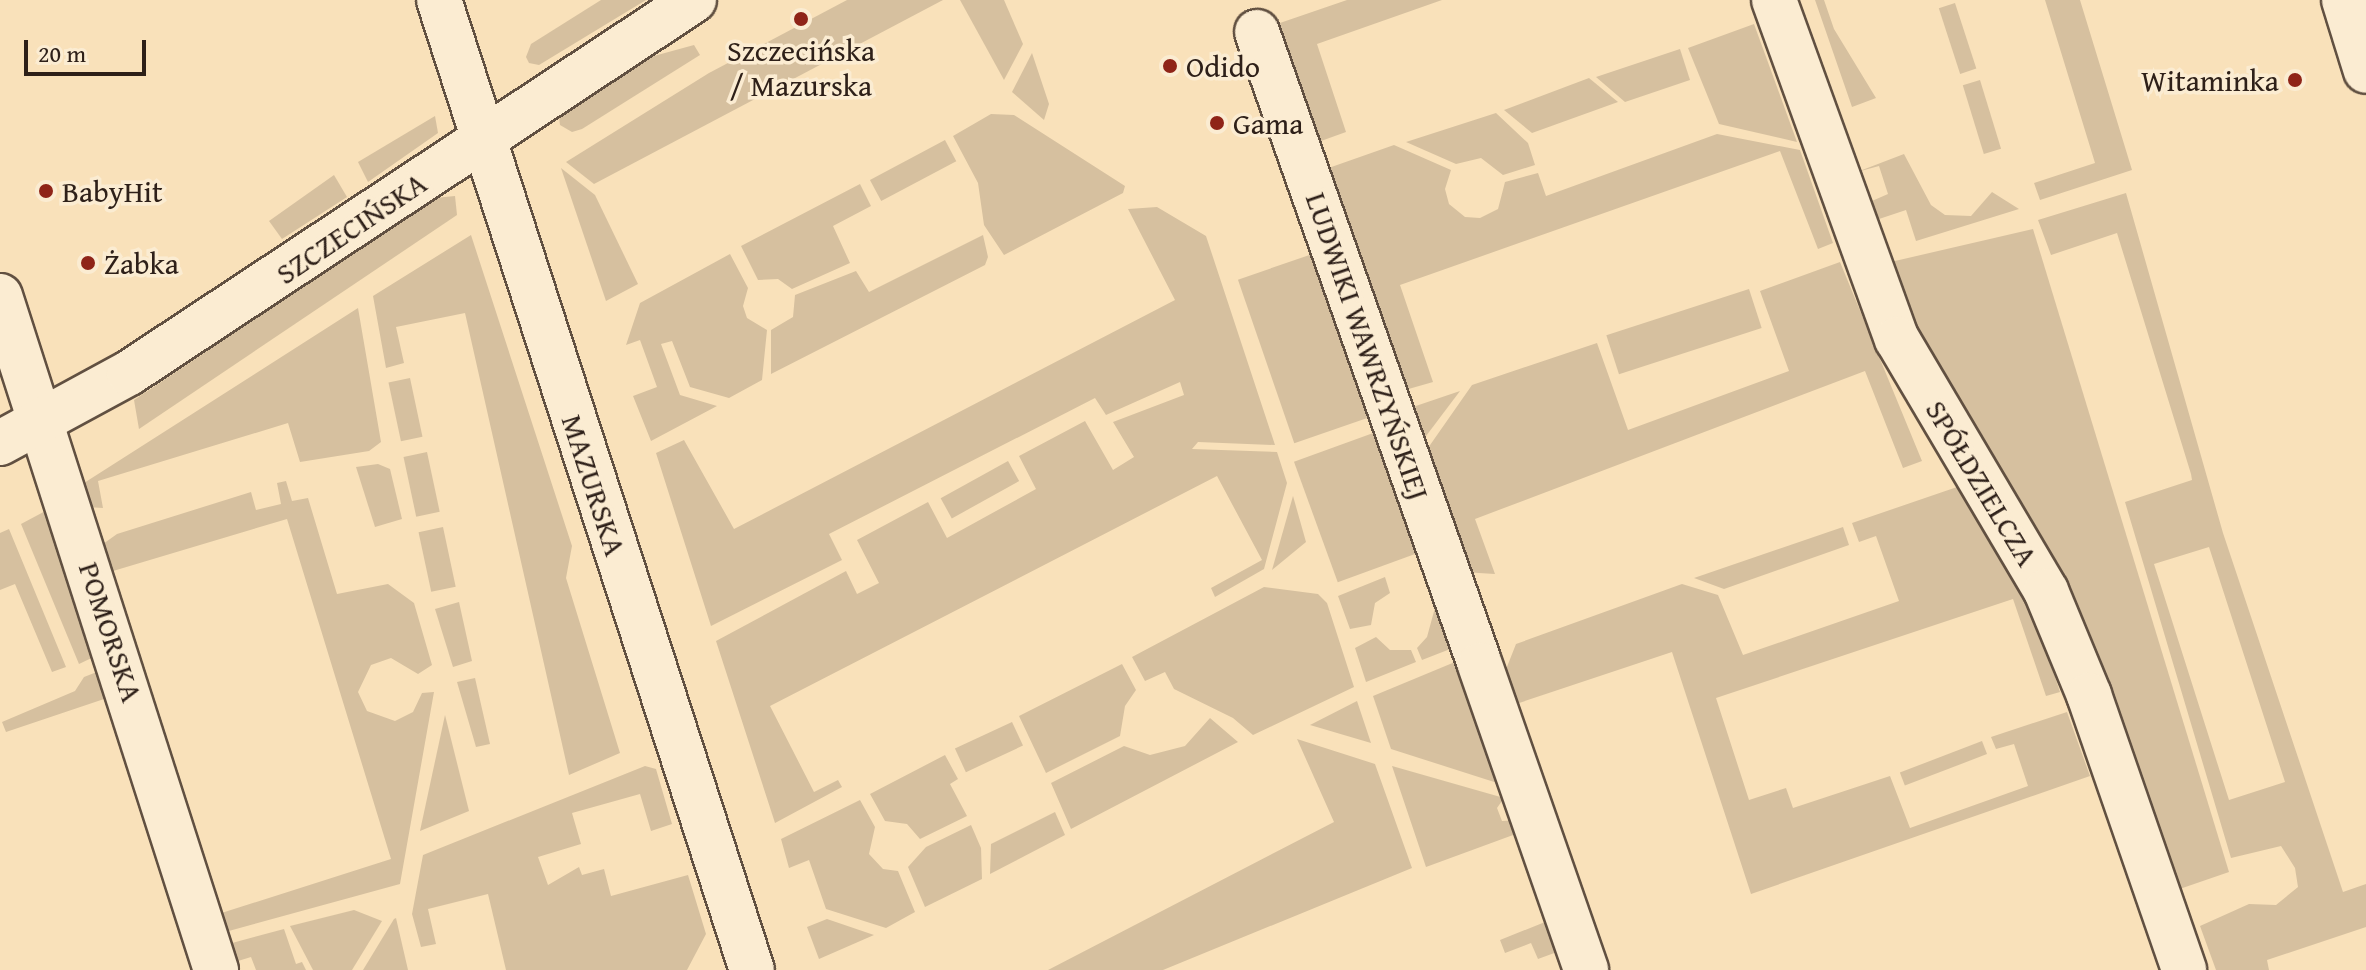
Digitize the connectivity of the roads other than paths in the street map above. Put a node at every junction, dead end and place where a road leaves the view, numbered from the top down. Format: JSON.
{"nodes":[{"id":1,"x":439,"y":0,"type":"edge"},
{"id":2,"x":694,"y":0,"type":"edge"},
{"id":3,"x":1774,"y":0,"type":"edge"},
{"id":4,"x":2344,"y":0,"type":"edge"},
{"id":5,"x":1257,"y":32,"type":"dead end"},
{"id":6,"x":2366,"y":71,"type":"edge"},
{"id":7,"x":483,"y":137,"type":"junction"},
{"id":8,"x":0,"y":296,"type":"edge"},
{"id":9,"x":41,"y":423,"type":"junction"},
{"id":10,"x":0,"y":443,"type":"edge"},
{"id":11,"x":216,"y":970,"type":"edge"},
{"id":12,"x":752,"y":970,"type":"edge"},
{"id":13,"x":1586,"y":970,"type":"edge"},
{"id":14,"x":2184,"y":970,"type":"edge"}],
"edges":[{"from":1,"to":7,"type":"street","name":"MAZURSKA"},
{"from":2,"to":7,"type":"street","name":"SZCZECIŃSKA"},
{"from":3,"to":14,"type":"street","name":"SPÓŁDZIELCZA"},
{"from":4,"to":6,"type":"street"},
{"from":5,"to":13,"type":"street","name":"LUDWIKI WAWRZYŃSKIEJ"},
{"from":7,"to":9,"type":"street","name":"SZCZECIŃSKA"},
{"from":7,"to":12,"type":"street","name":"MAZURSKA"},
{"from":8,"to":9,"type":"street","name":"POMORSKA"},
{"from":9,"to":10,"type":"street","name":"SZCZECIŃSKA"},
{"from":9,"to":11,"type":"street","name":"POMORSKA"}]}
